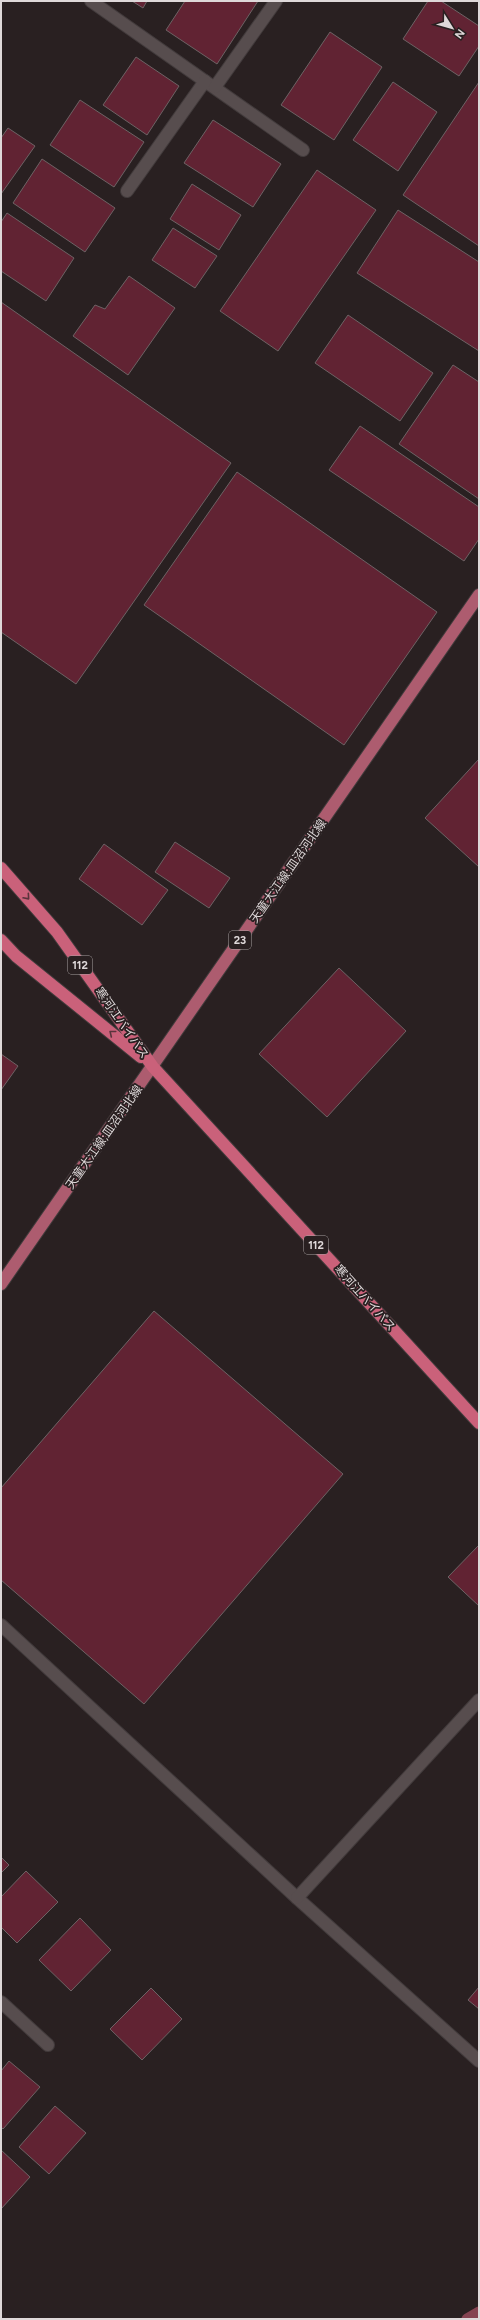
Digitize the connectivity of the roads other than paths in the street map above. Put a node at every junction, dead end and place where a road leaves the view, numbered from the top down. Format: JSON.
{"nodes":[{"id":1,"x":90,"y":1,"type":"edge"},
{"id":2,"x":276,"y":1,"type":"edge"},
{"id":3,"x":210,"y":84,"type":"junction"},
{"id":4,"x":303,"y":150,"type":"dead end"},
{"id":5,"x":127,"y":191,"type":"dead end"},
{"id":6,"x":479,"y":596,"type":"edge"},
{"id":7,"x":1,"y":868,"type":"edge"},
{"id":8,"x":1,"y":940,"type":"edge"},
{"id":9,"x":153,"y":1067,"type":"junction"},
{"id":10,"x":1,"y":1284,"type":"edge"},
{"id":11,"x":479,"y":1423,"type":"edge"},
{"id":12,"x":1,"y":1625,"type":"edge"},
{"id":13,"x":479,"y":1700,"type":"edge"},
{"id":14,"x":297,"y":1898,"type":"junction"},
{"id":15,"x":1,"y":2002,"type":"edge"},
{"id":16,"x":48,"y":2046,"type":"dead end"},
{"id":17,"x":479,"y":2061,"type":"edge"}],
"edges":[{"from":1,"to":3,"type":"lane"},
{"from":2,"to":3,"type":"lane"},
{"from":3,"to":4,"type":"lane"},
{"from":3,"to":5,"type":"lane"},
{"from":6,"to":9,"type":"main road","name":"天童大江線;皿沼河北線","number":"23"},
{"from":7,"to":9,"type":"highway","name":"寒河江バイパス","number":"112","one_way":true},
{"from":9,"to":8,"type":"highway","name":"寒河江バイパス","number":"112","one_way":true},
{"from":9,"to":10,"type":"main road","name":"天童大江線;皿沼河北線","number":"23"},
{"from":9,"to":11,"type":"highway","name":"寒河江バイパス","number":"112"},
{"from":12,"to":14,"type":"lane"},
{"from":13,"to":14,"type":"lane"},
{"from":14,"to":17,"type":"lane"},
{"from":15,"to":16,"type":"lane"}]}
